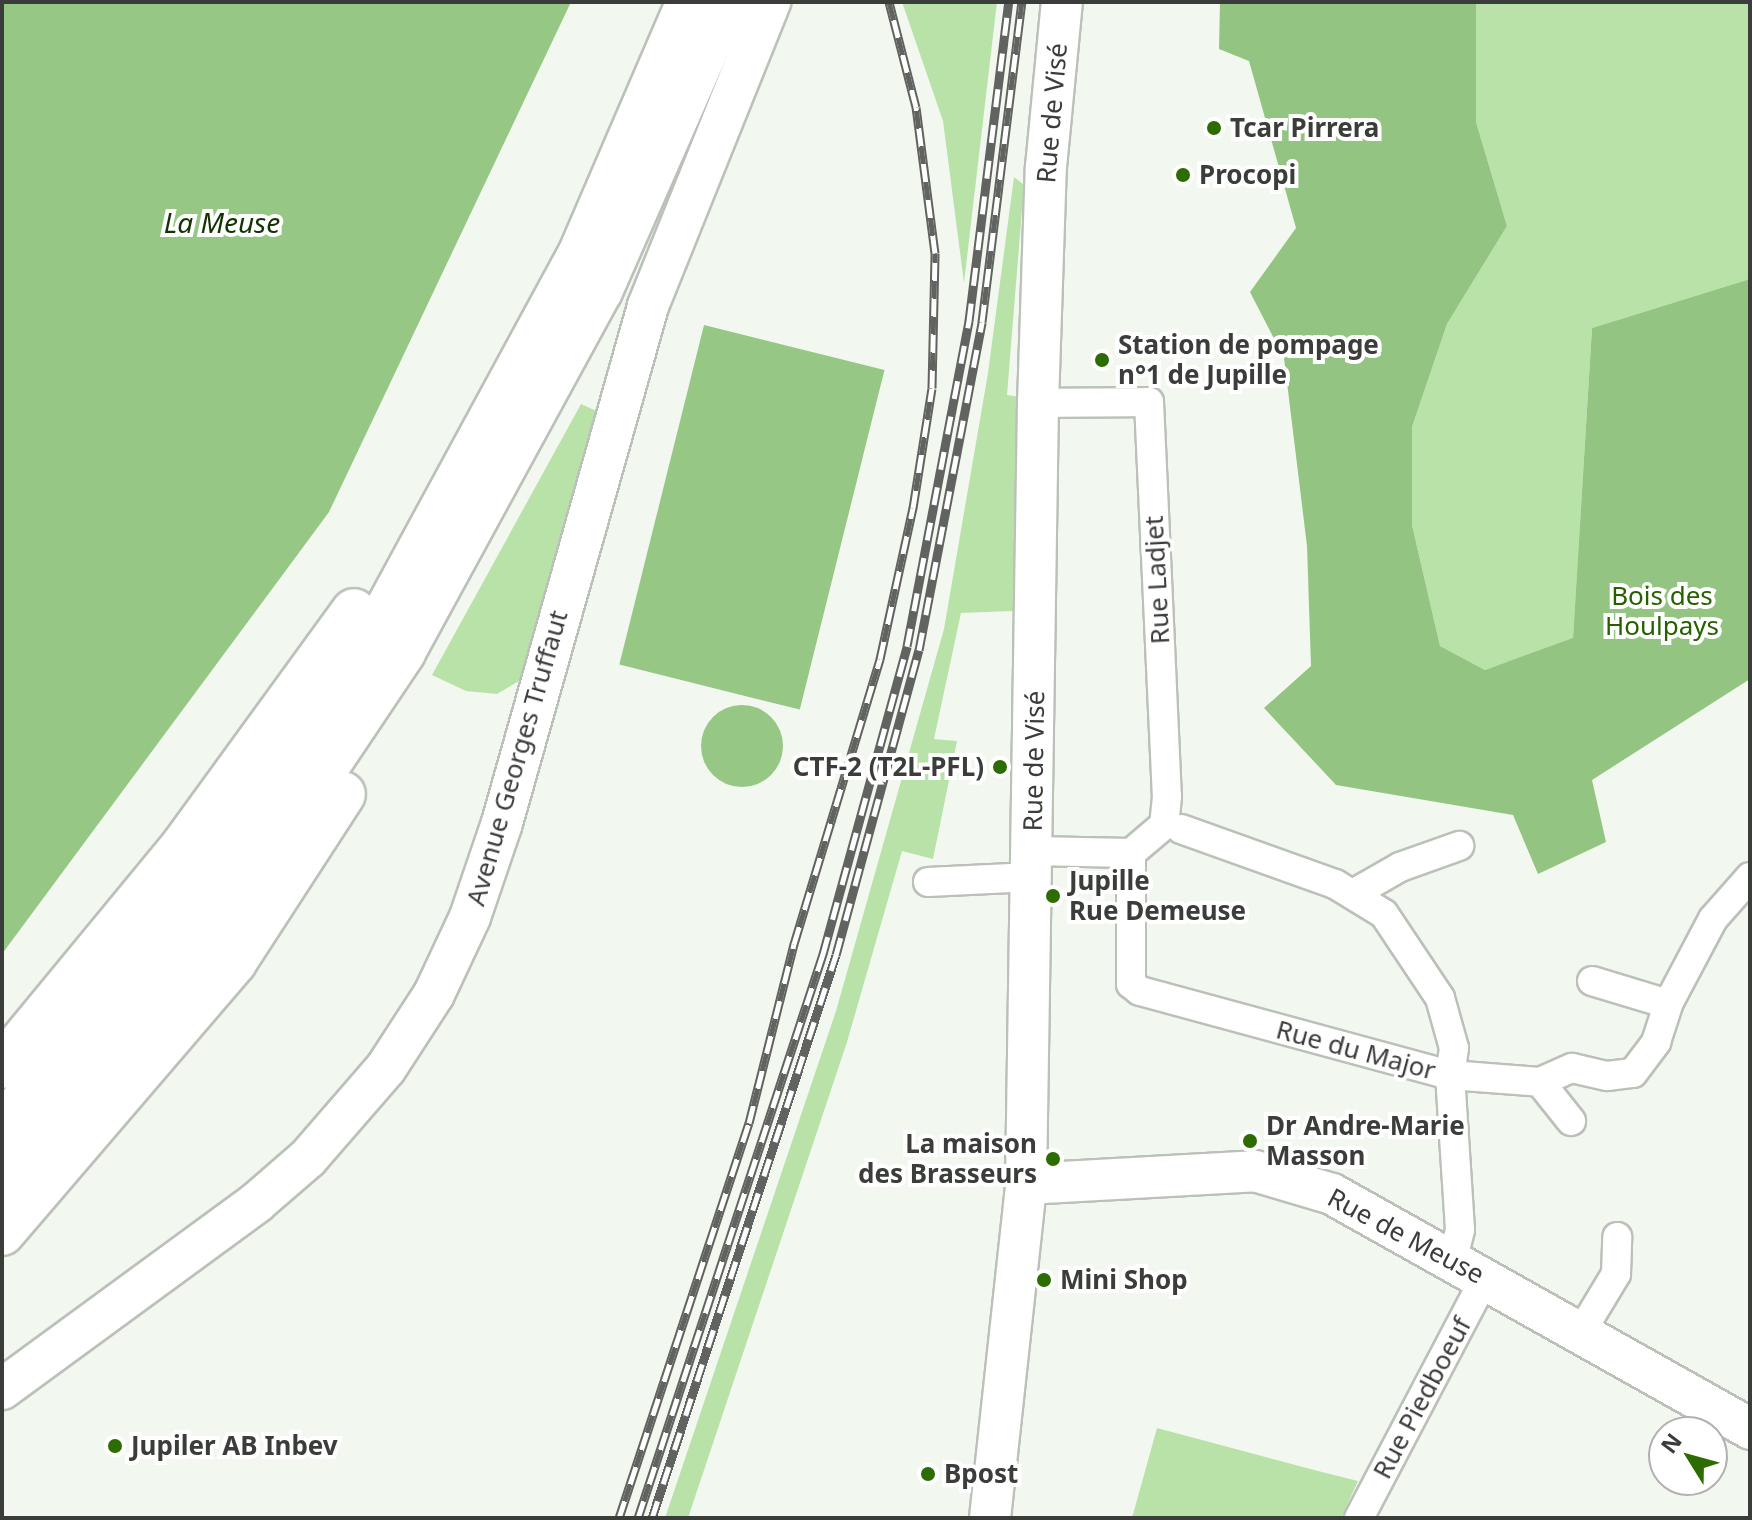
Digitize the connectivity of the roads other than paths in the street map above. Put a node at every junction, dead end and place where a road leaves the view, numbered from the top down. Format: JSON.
{"nodes":[{"id":1,"x":689,"y":2,"type":"edge"},
{"id":2,"x":727,"y":2,"type":"edge"},
{"id":3,"x":770,"y":2,"type":"edge"},
{"id":4,"x":1062,"y":2,"type":"edge"},
{"id":5,"x":1038,"y":403,"type":"junction"},
{"id":6,"x":433,"y":530,"type":"junction"},
{"id":7,"x":447,"y":576,"type":"junction"},
{"id":8,"x":1181,"y":829,"type":"dead end"},
{"id":9,"x":1459,"y":846,"type":"dead end"},
{"id":10,"x":1131,"y":853,"type":"junction"},
{"id":11,"x":1032,"y":864,"type":"junction"},
{"id":12,"x":1750,"y":877,"type":"edge"},
{"id":13,"x":928,"y":882,"type":"dead end"},
{"id":14,"x":1353,"y":894,"type":"junction"},
{"id":15,"x":1592,"y":981,"type":"dead end"},
{"id":16,"x":1668,"y":1004,"type":"junction"},
{"id":17,"x":2,"y":1066,"type":"edge"},
{"id":18,"x":1450,"y":1075,"type":"junction"},
{"id":19,"x":1540,"y":1082,"type":"junction"},
{"id":20,"x":1571,"y":1121,"type":"dead end"},
{"id":21,"x":2,"y":1127,"type":"edge"},
{"id":22,"x":2,"y":1179,"type":"edge"},
{"id":23,"x":1026,"y":1184,"type":"junction"},
{"id":24,"x":2,"y":1233,"type":"edge"},
{"id":25,"x":1617,"y":1237,"type":"dead end"},
{"id":26,"x":1469,"y":1268,"type":"junction"},
{"id":27,"x":1581,"y":1332,"type":"junction"},
{"id":28,"x":18,"y":1366,"type":"edge"},
{"id":29,"x":2,"y":1389,"type":"edge"},
{"id":30,"x":1750,"y":1429,"type":"edge"},
{"id":31,"x":990,"y":1518,"type":"edge"},
{"id":32,"x":1359,"y":1518,"type":"edge"}],
"edges":[{"from":1,"to":6,"type":"highway"},
{"from":2,"to":7,"type":"highway"},
{"from":3,"to":28,"type":"street","name":"Avenue Georges Truffaut"},
{"from":4,"to":5,"type":"street","name":"Rue de Visé"},
{"from":5,"to":10,"type":"street","name":"Rue Ladjet"},
{"from":5,"to":11,"type":"street","name":"Rue de Visé"},
{"from":6,"to":17,"type":"highway"},
{"from":6,"to":21,"type":"highway"},
{"from":7,"to":22,"type":"highway"},
{"from":7,"to":24,"type":"highway"},
{"from":8,"to":14,"type":"street"},
{"from":9,"to":14,"type":"street"},
{"from":10,"to":11,"type":"street"},
{"from":10,"to":18,"type":"street","name":"Rue du Major"},
{"from":11,"to":13,"type":"street"},
{"from":11,"to":23,"type":"street","name":"Rue de Visé"},
{"from":12,"to":16,"type":"street"},
{"from":14,"to":18,"type":"street"},
{"from":15,"to":16,"type":"street"},
{"from":16,"to":19,"type":"street"},
{"from":18,"to":19,"type":"street"},
{"from":18,"to":26,"type":"street","name":"Rue du Major"},
{"from":19,"to":20,"type":"street"},
{"from":23,"to":26,"type":"street","name":"Rue de Meuse"},
{"from":23,"to":31,"type":"street","name":"Rue de Visé"},
{"from":25,"to":27,"type":"street"},
{"from":26,"to":27,"type":"street","name":"Rue de Meuse"},
{"from":26,"to":32,"type":"street","name":"Rue Piedboeuf"},
{"from":27,"to":30,"type":"street","name":"Rue de Meuse"},
{"from":28,"to":29,"type":"street","name":"Avenue Georges Truffaut"}]}
